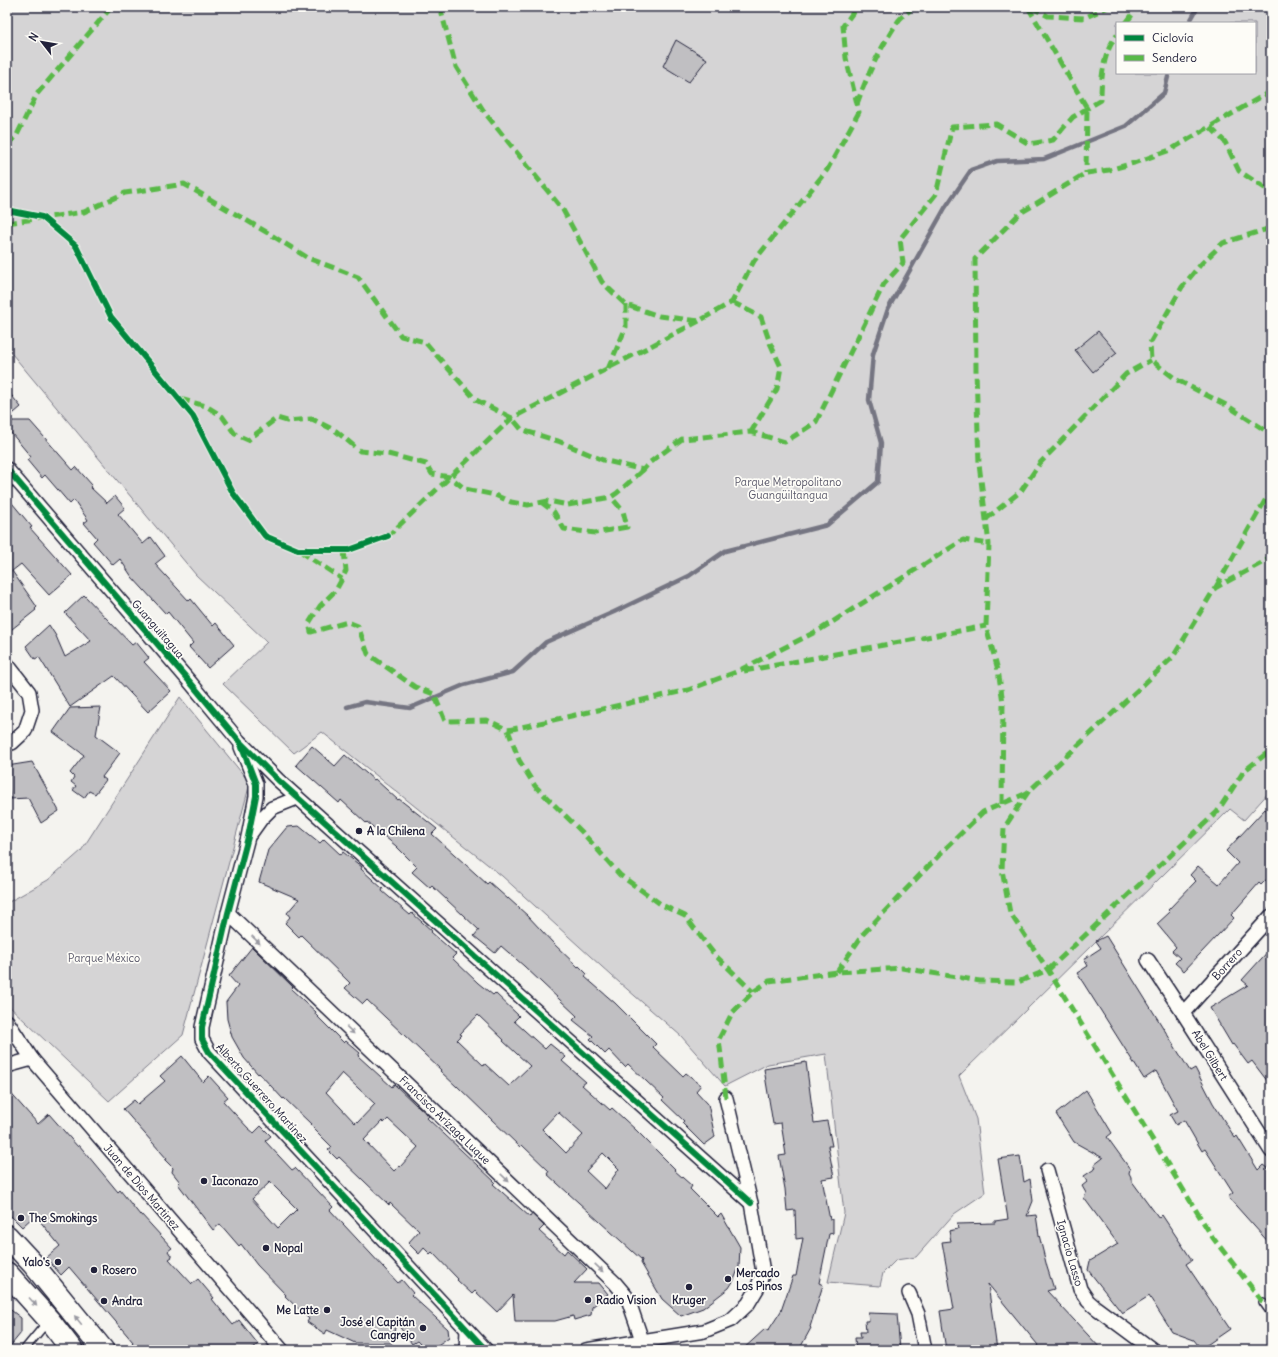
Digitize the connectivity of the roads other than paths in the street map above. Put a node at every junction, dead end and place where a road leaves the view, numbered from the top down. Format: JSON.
{"nodes":[{"id":1,"x":7,"y":469,"type":"edge"},
{"id":2,"x":7,"y":664,"type":"edge"},
{"id":3,"x":239,"y":741,"type":"junction"},
{"id":4,"x":7,"y":743,"type":"edge"},
{"id":5,"x":297,"y":798,"type":"junction"},
{"id":6,"x":248,"y":837,"type":"junction"},
{"id":7,"x":228,"y":913,"type":"junction"},
{"id":8,"x":1271,"y":916,"type":"edge"},
{"id":9,"x":1148,"y":960,"type":"dead end"},
{"id":10,"x":1183,"y":1013,"type":"junction"},
{"id":11,"x":7,"y":1020,"type":"edge"},
{"id":12,"x":32,"y":1059,"type":"junction"},
{"id":13,"x":7,"y":1066,"type":"edge"},
{"id":14,"x":726,"y":1098,"type":"dead end"},
{"id":15,"x":1271,"y":1151,"type":"edge"},
{"id":16,"x":1047,"y":1170,"type":"dead end"},
{"id":17,"x":751,"y":1202,"type":"junction"},
{"id":18,"x":7,"y":1236,"type":"edge"},
{"id":19,"x":7,"y":1273,"type":"edge"},
{"id":20,"x":909,"y":1293,"type":"dead end"},
{"id":21,"x":1263,"y":1302,"type":"dead end"},
{"id":22,"x":1271,"y":1313,"type":"edge"},
{"id":23,"x":49,"y":1320,"type":"junction"},
{"id":24,"x":467,"y":1330,"type":"junction"},
{"id":25,"x":642,"y":1340,"type":"junction"},
{"id":26,"x":24,"y":1350,"type":"edge"},
{"id":27,"x":72,"y":1350,"type":"edge"},
{"id":28,"x":103,"y":1350,"type":"edge"},
{"id":29,"x":282,"y":1350,"type":"edge"},
{"id":30,"x":466,"y":1350,"type":"edge"},
{"id":31,"x":486,"y":1350,"type":"edge"},
{"id":32,"x":586,"y":1350,"type":"edge"},
{"id":33,"x":924,"y":1350,"type":"edge"},
{"id":34,"x":1153,"y":1350,"type":"edge"}],
"edges":[{"from":1,"to":3,"type":"street","name":"Guanguiltagua"},
{"from":2,"to":4,"type":"street"},
{"from":3,"to":5,"type":"street","name":"Guanguiltagua"},
{"from":3,"to":6,"type":"street","name":"Alberto Guerrero Martínez"},
{"from":5,"to":6,"type":"street","name":"Alberto Guerrero Martínez"},
{"from":5,"to":17,"type":"street","name":"Guanguiltagua"},
{"from":6,"to":7,"type":"street","name":"Alberto Guerrero Martínez"},
{"from":7,"to":24,"type":"street","name":"Alberto Guerrero Martínez"},
{"from":7,"to":25,"type":"street","name":"Francisco Arízaga Luque","one_way":true},
{"from":8,"to":10,"type":"street","name":"Borrero"},
{"from":9,"to":10,"type":"street","name":"Abel Gilbert"},
{"from":10,"to":15,"type":"street","name":"Abel Gilbert"},
{"from":11,"to":12,"type":"street","name":"Juan de Dios Martinez"},
{"from":12,"to":13,"type":"street"},
{"from":12,"to":29,"type":"street","name":"Juan de Dios Martinez"},
{"from":14,"to":17,"type":"street"},
{"from":16,"to":34,"type":"street","name":"Ignacio Lasso"},
{"from":17,"to":25,"type":"street"},
{"from":28,"to":18,"type":"main road","one_way":true},
{"from":19,"to":23,"type":"main road","one_way":true},
{"from":20,"to":33,"type":"street"},
{"from":21,"to":22,"type":"lane"},
{"from":23,"to":26,"type":"lane"},
{"from":23,"to":27,"type":"main road"},
{"from":24,"to":30,"type":"street"},
{"from":24,"to":31,"type":"street","name":"Alberto Guerrero Martínez"},
{"from":25,"to":32,"type":"street"}]}
